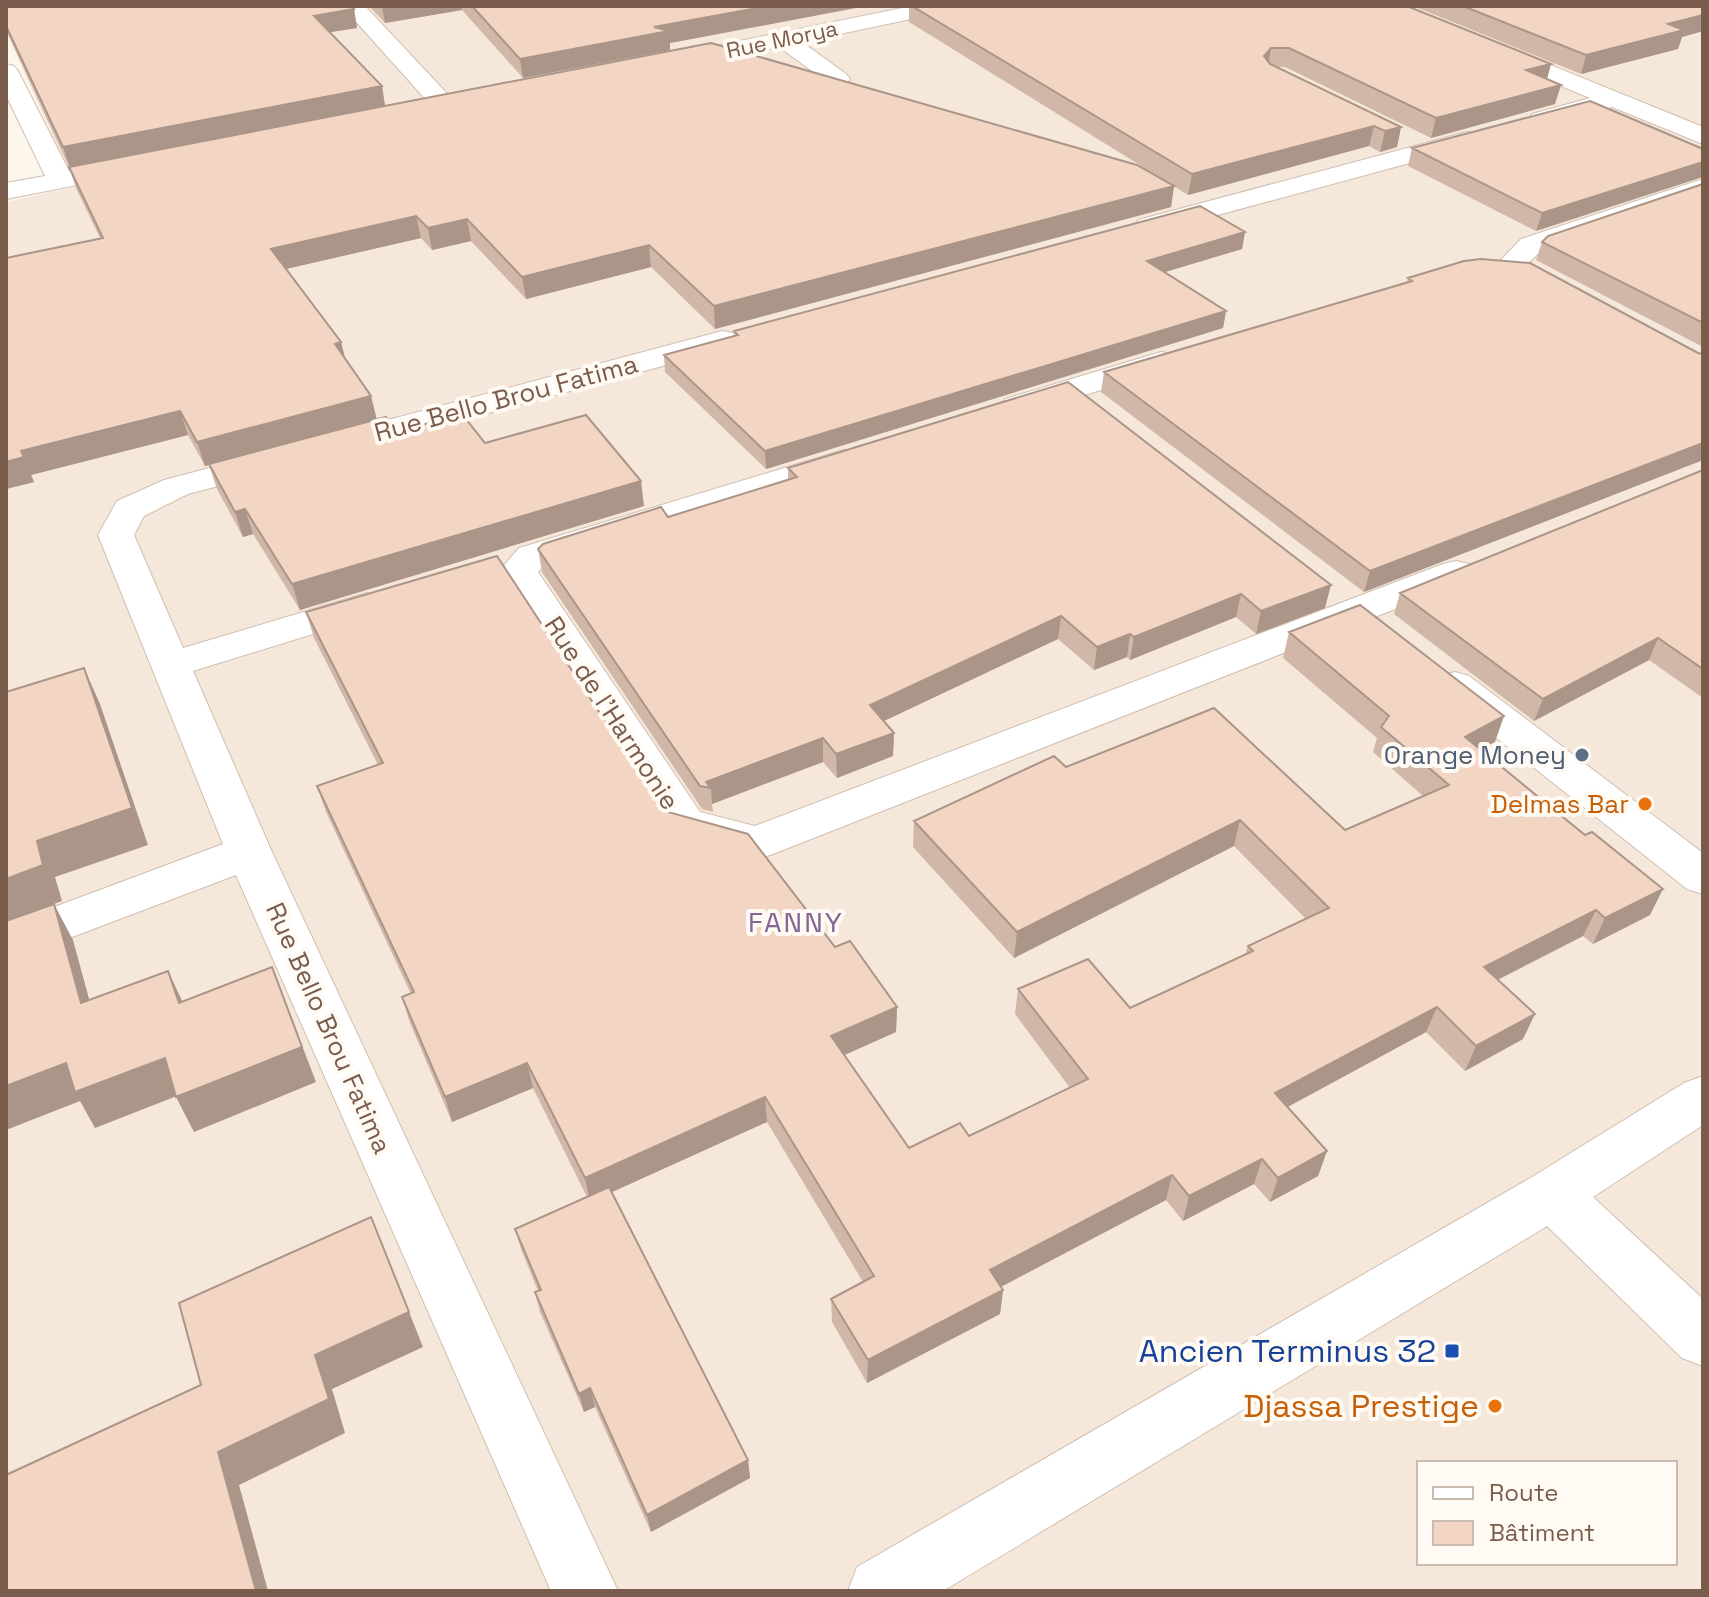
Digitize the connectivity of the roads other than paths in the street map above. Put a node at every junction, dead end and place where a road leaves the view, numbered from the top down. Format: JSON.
{"nodes":[{"id":1,"x":353,"y":6,"type":"edge"},
{"id":2,"x":944,"y":6,"type":"edge"},
{"id":3,"x":1386,"y":6,"type":"edge"},
{"id":4,"x":914,"y":9,"type":"edge"},
{"id":5,"x":783,"y":39,"type":"junction"},
{"id":6,"x":648,"y":67,"type":"edge"},
{"id":7,"x":6,"y":71,"type":"edge"},
{"id":8,"x":838,"y":79,"type":"edge"},
{"id":9,"x":476,"y":100,"type":"edge"},
{"id":10,"x":1612,"y":100,"type":"junction"},
{"id":11,"x":445,"y":106,"type":"junction"},
{"id":12,"x":414,"y":112,"type":"edge"},
{"id":13,"x":1703,"y":136,"type":"edge"},
{"id":14,"x":153,"y":163,"type":"edge"},
{"id":15,"x":60,"y":180,"type":"junction"},
{"id":16,"x":1703,"y":187,"type":"edge"},
{"id":17,"x":6,"y":191,"type":"edge"},
{"id":18,"x":1109,"y":236,"type":"edge"},
{"id":19,"x":1476,"y":266,"type":"edge"},
{"id":20,"x":1508,"y":267,"type":"junction"},
{"id":21,"x":1545,"y":278,"type":"edge"},
{"id":22,"x":757,"y":331,"type":"edge"},
{"id":23,"x":1189,"y":352,"type":"edge"},
{"id":24,"x":1072,"y":389,"type":"junction"},
{"id":25,"x":981,"y":417,"type":"edge"},
{"id":26,"x":1109,"y":418,"type":"edge"},
{"id":27,"x":874,"y":450,"type":"edge"},
{"id":28,"x":532,"y":556,"type":"junction"},
{"id":29,"x":1488,"y":559,"type":"edge"},
{"id":30,"x":477,"y":571,"type":"edge"},
{"id":31,"x":1322,"y":582,"type":"edge"},
{"id":32,"x":407,"y":592,"type":"edge"},
{"id":33,"x":1360,"y":611,"type":"junction"},
{"id":34,"x":170,"y":665,"type":"junction"},
{"id":35,"x":249,"y":852,"type":"junction"},
{"id":36,"x":1703,"y":877,"type":"edge"},
{"id":37,"x":6,"y":944,"type":"edge"},
{"id":38,"x":1703,"y":1098,"type":"edge"},
{"id":39,"x":1552,"y":1194,"type":"junction"},
{"id":40,"x":1703,"y":1338,"type":"edge"},
{"id":41,"x":585,"y":1591,"type":"edge"},
{"id":42,"x":881,"y":1591,"type":"edge"}],
"edges":[{"from":1,"to":11,"type":"street"},
{"from":2,"to":4,"type":"street","name":"Rue Morya"},
{"from":3,"to":10,"type":"street"},
{"from":4,"to":5,"type":"street","name":"Rue Morya"},
{"from":5,"to":6,"type":"street","name":"Rue Morya"},
{"from":5,"to":8,"type":"street"},
{"from":7,"to":15,"type":"street"},
{"from":9,"to":11,"type":"street"},
{"from":10,"to":13,"type":"street"},
{"from":10,"to":18,"type":"street"},
{"from":11,"to":12,"type":"street"},
{"from":14,"to":15,"type":"street"},
{"from":15,"to":17,"type":"street"},
{"from":16,"to":20,"type":"street"},
{"from":19,"to":20,"type":"street"},
{"from":20,"to":21,"type":"street"},
{"from":22,"to":34,"type":"street","name":"Rue Bello Brou Fatima"},
{"from":23,"to":24,"type":"street"},
{"from":24,"to":25,"type":"street"},
{"from":24,"to":26,"type":"street"},
{"from":27,"to":28,"type":"street"},
{"from":28,"to":30,"type":"street"},
{"from":28,"to":33,"type":"street","name":"Rue de l'Harmonie"},
{"from":29,"to":33,"type":"street"},
{"from":31,"to":33,"type":"street"},
{"from":32,"to":34,"type":"street"},
{"from":33,"to":36,"type":"street"},
{"from":34,"to":35,"type":"street","name":"Rue Bello Brou Fatima"},
{"from":35,"to":37,"type":"street"},
{"from":35,"to":41,"type":"street","name":"Rue Bello Brou Fatima"},
{"from":38,"to":39,"type":"street"},
{"from":39,"to":40,"type":"street"},
{"from":39,"to":42,"type":"street"}]}
